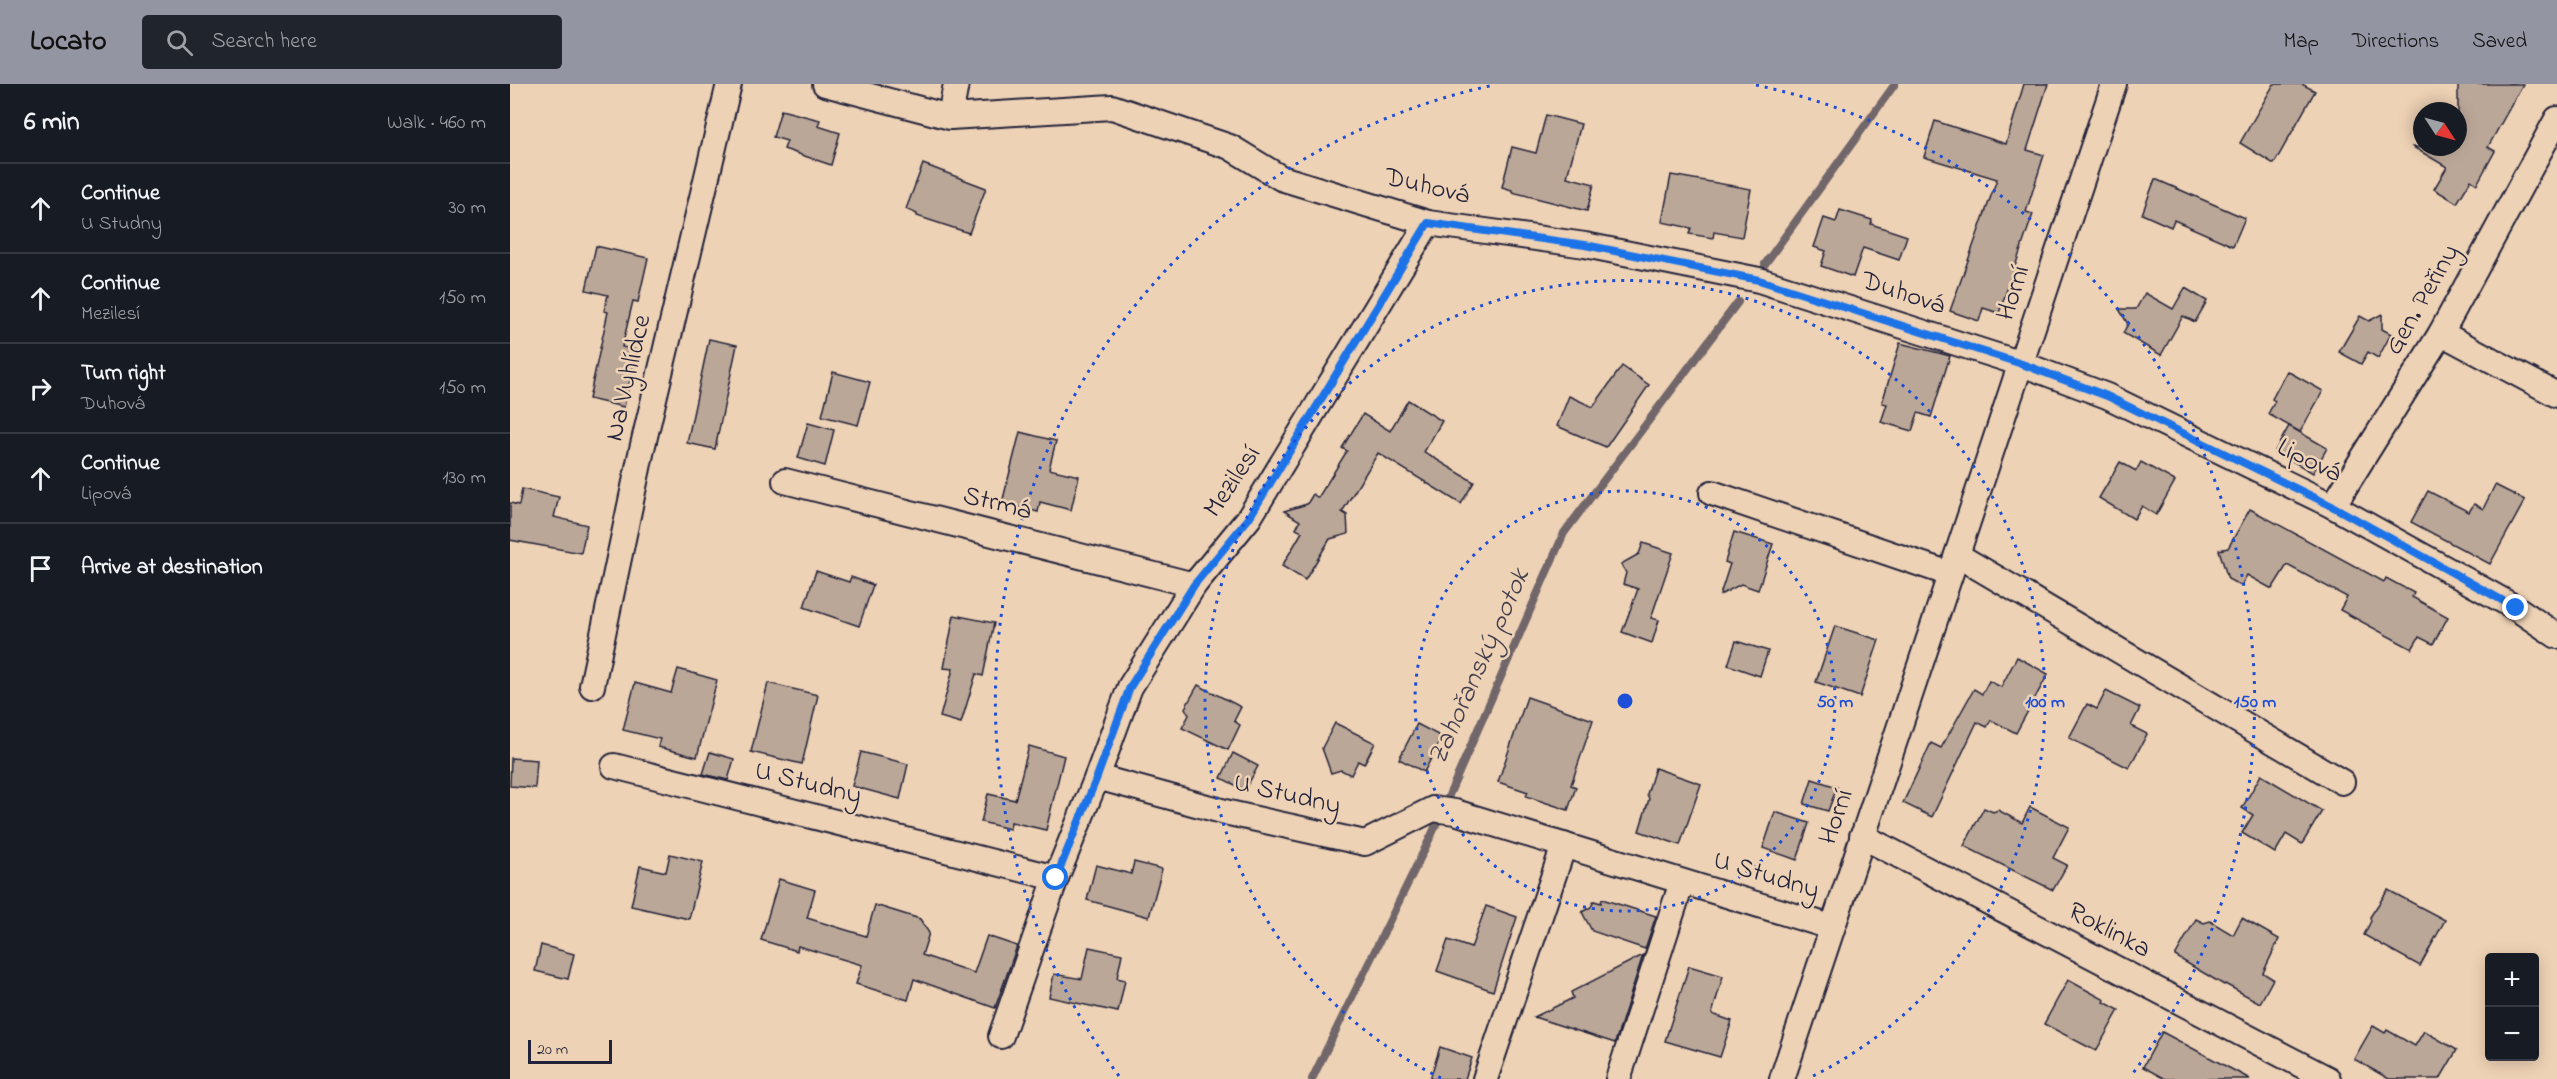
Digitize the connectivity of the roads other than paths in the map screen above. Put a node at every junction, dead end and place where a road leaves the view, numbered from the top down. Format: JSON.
{"nodes":[{"id":1,"x":729,"y":84,"type":"edge"},
{"id":2,"x":825,"y":84,"type":"edge"},
{"id":3,"x":956,"y":84,"type":"edge"},
{"id":4,"x":2114,"y":84,"type":"edge"},
{"id":5,"x":950,"y":117,"type":"junction"},
{"id":6,"x":2557,"y":119,"type":"edge"},
{"id":7,"x":1428,"y":223,"type":"junction"},
{"id":8,"x":2440,"y":333,"type":"junction"},
{"id":9,"x":2022,"y":364,"type":"junction"},
{"id":10,"x":2557,"y":395,"type":"edge"},
{"id":11,"x":785,"y":481,"type":"dead end"},
{"id":12,"x":1712,"y":493,"type":"dead end"},
{"id":13,"x":2332,"y":506,"type":"junction"},
{"id":14,"x":1953,"y":564,"type":"junction"},
{"id":15,"x":1194,"y":585,"type":"junction"},
{"id":16,"x":2557,"y":636,"type":"edge"},
{"id":17,"x":592,"y":686,"type":"dead end"},
{"id":18,"x":614,"y":766,"type":"dead end"},
{"id":19,"x":1097,"y":777,"type":"junction"},
{"id":20,"x":2342,"y":782,"type":"dead end"},
{"id":21,"x":1862,"y":836,"type":"junction"},
{"id":22,"x":1564,"y":845,"type":"junction"},
{"id":23,"x":1056,"y":878,"type":"junction"},
{"id":24,"x":1682,"y":882,"type":"junction"},
{"id":25,"x":1831,"y":927,"type":"junction"},
{"id":26,"x":1001,"y":1036,"type":"dead end"},
{"id":27,"x":1485,"y":1079,"type":"edge"},
{"id":28,"x":1618,"y":1079,"type":"edge"},
{"id":29,"x":1782,"y":1079,"type":"edge"},
{"id":30,"x":2328,"y":1079,"type":"edge"}],
"edges":[{"from":1,"to":17,"type":"street","name":"Na Vyhlídce"},
{"from":2,"to":5,"type":"street","name":"Duhová"},
{"from":3,"to":5,"type":"street"},
{"from":4,"to":9,"type":"street","name":"Horní"},
{"from":5,"to":7,"type":"street","name":"Duhová"},
{"from":6,"to":8,"type":"street","name":"Gen. Peřiny"},
{"from":7,"to":9,"type":"street","name":"Duhová"},
{"from":7,"to":15,"type":"street","name":"Mezilesí"},
{"from":8,"to":10,"type":"street"},
{"from":8,"to":13,"type":"street","name":"Gen. Peřiny"},
{"from":9,"to":13,"type":"street","name":"Lipová"},
{"from":9,"to":14,"type":"street","name":"Horní"},
{"from":11,"to":15,"type":"street","name":"Strmá"},
{"from":12,"to":14,"type":"street"},
{"from":13,"to":16,"type":"street","name":"Lipová"},
{"from":14,"to":20,"type":"street"},
{"from":14,"to":21,"type":"street","name":"Horní"},
{"from":15,"to":19,"type":"street","name":"Mezilesí"},
{"from":18,"to":23,"type":"street","name":"U Studny"},
{"from":19,"to":22,"type":"street","name":"U Studny"},
{"from":19,"to":23,"type":"street"},
{"from":21,"to":25,"type":"street","name":"Horní"},
{"from":21,"to":30,"type":"street","name":"Roklinka"},
{"from":22,"to":24,"type":"street","name":"U Studny"},
{"from":22,"to":27,"type":"street"},
{"from":23,"to":26,"type":"street"},
{"from":24,"to":25,"type":"street","name":"U Studny"},
{"from":24,"to":28,"type":"street","name":"U Studny"},
{"from":25,"to":29,"type":"street","name":"Horní"}]}
